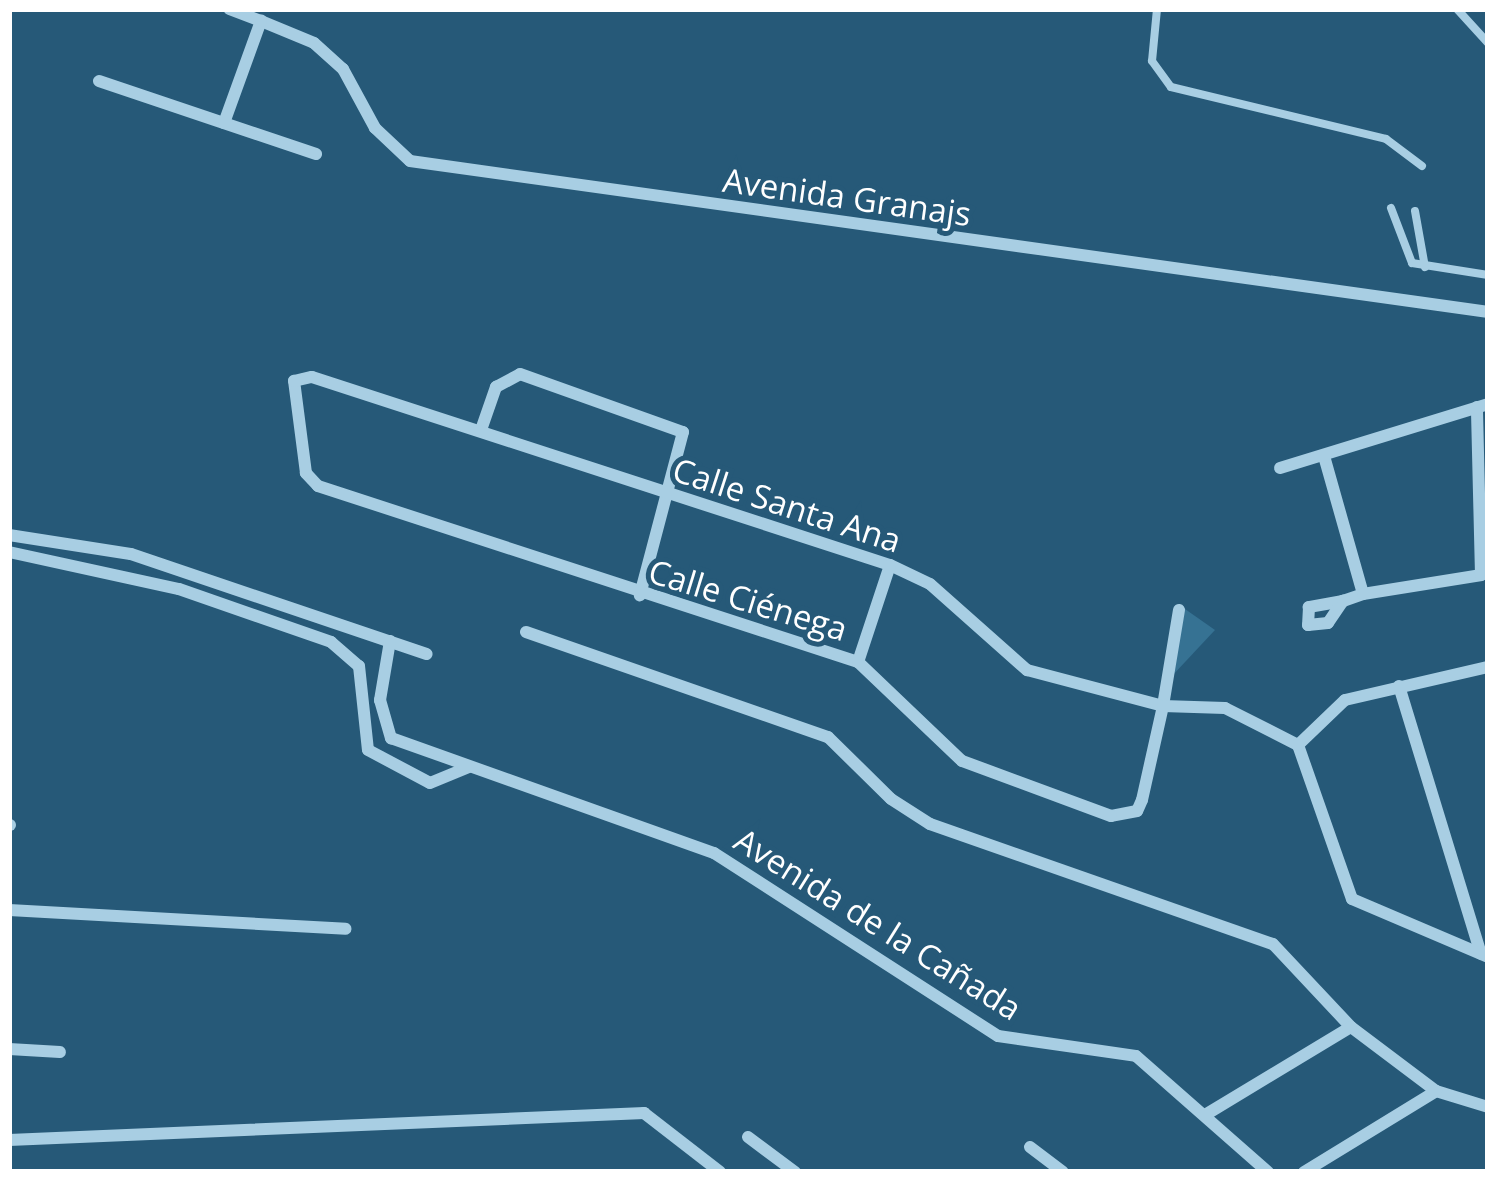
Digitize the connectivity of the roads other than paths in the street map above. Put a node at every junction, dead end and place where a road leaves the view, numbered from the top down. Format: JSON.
{"nodes":[{"id":1,"x":229,"y":9,"type":"edge"},
{"id":2,"x":1156,"y":9,"type":"edge"},
{"id":3,"x":1457,"y":9,"type":"edge"},
{"id":4,"x":261,"y":21,"type":"junction"},
{"id":5,"x":1488,"y":43,"type":"edge"},
{"id":6,"x":99,"y":81,"type":"dead end"},
{"id":7,"x":224,"y":123,"type":"junction"},
{"id":8,"x":316,"y":154,"type":"dead end"},
{"id":9,"x":1422,"y":166,"type":"dead end"},
{"id":10,"x":1391,"y":208,"type":"dead end"},
{"id":11,"x":1415,"y":211,"type":"dead end"},
{"id":12,"x":1427,"y":270,"type":"junction"},
{"id":13,"x":1488,"y":275,"type":"edge"},
{"id":14,"x":1488,"y":312,"type":"edge"},
{"id":15,"x":1482,"y":405,"type":"edge"},
{"id":16,"x":481,"y":430,"type":"junction"},
{"id":17,"x":1483,"y":437,"type":"edge"},
{"id":18,"x":1324,"y":456,"type":"junction"},
{"id":19,"x":1280,"y":468,"type":"dead end"},
{"id":20,"x":310,"y":481,"type":"joint"},
{"id":21,"x":671,"y":496,"type":"junction"},
{"id":22,"x":9,"y":535,"type":"edge"},
{"id":23,"x":113,"y":550,"type":"junction"},
{"id":24,"x":9,"y":552,"type":"edge"},
{"id":25,"x":890,"y":566,"type":"junction"},
{"id":26,"x":108,"y":575,"type":"junction"},
{"id":27,"x":1363,"y":594,"type":"junction"},
{"id":28,"x":640,"y":595,"type":"junction"},
{"id":29,"x":1343,"y":601,"type":"dead end"},
{"id":30,"x":1179,"y":610,"type":"dead end"},
{"id":31,"x":526,"y":632,"type":"dead end"},
{"id":32,"x":390,"y":641,"type":"junction"},
{"id":33,"x":427,"y":654,"type":"dead end"},
{"id":34,"x":858,"y":662,"type":"junction"},
{"id":35,"x":1488,"y":668,"type":"edge"},
{"id":36,"x":1400,"y":686,"type":"junction"},
{"id":37,"x":365,"y":698,"type":"junction"},
{"id":38,"x":380,"y":700,"type":"junction"},
{"id":39,"x":1163,"y":706,"type":"junction"},
{"id":40,"x":1298,"y":745,"type":"junction"},
{"id":41,"x":469,"y":767,"type":"junction"},
{"id":42,"x":9,"y":910,"type":"edge"},
{"id":43,"x":345,"y":929,"type":"dead end"},
{"id":44,"x":1484,"y":955,"type":"edge"},
{"id":45,"x":1351,"y":1027,"type":"junction"},
{"id":46,"x":9,"y":1049,"type":"edge"},
{"id":47,"x":60,"y":1052,"type":"dead end"},
{"id":48,"x":1436,"y":1091,"type":"junction"},
{"id":49,"x":1488,"y":1107,"type":"edge"},
{"id":50,"x":1205,"y":1115,"type":"junction"},
{"id":51,"x":748,"y":1137,"type":"dead end"},
{"id":52,"x":9,"y":1140,"type":"edge"},
{"id":53,"x":1030,"y":1147,"type":"dead end"},
{"id":54,"x":720,"y":1172,"type":"edge"},
{"id":55,"x":795,"y":1172,"type":"edge"},
{"id":56,"x":1063,"y":1172,"type":"edge"},
{"id":57,"x":1268,"y":1172,"type":"edge"},
{"id":58,"x":1304,"y":1172,"type":"edge"}],
"edges":[{"from":1,"to":4,"type":"street","name":"Avenida Granajs"},
{"from":2,"to":9,"type":"lane"},
{"from":3,"to":5,"type":"lane"},
{"from":4,"to":7,"type":"street"},
{"from":4,"to":14,"type":"street","name":"Avenida Granajs"},
{"from":6,"to":7,"type":"street"},
{"from":7,"to":8,"type":"street"},
{"from":10,"to":12,"type":"lane"},
{"from":11,"to":12,"type":"lane"},
{"from":12,"to":13,"type":"lane"},
{"from":15,"to":17,"type":"street"},
{"from":15,"to":18,"type":"street"},
{"from":16,"to":20,"type":"street","name":"Calle Santa Ana"},
{"from":16,"to":21,"type":"street","name":"Calle Santa Ana"},
{"from":16,"to":21,"type":"street"},
{"from":17,"to":27,"type":"street"},
{"from":18,"to":19,"type":"street"},
{"from":18,"to":27,"type":"street"},
{"from":20,"to":28,"type":"street","name":"Calle Ciénega"},
{"from":21,"to":25,"type":"street","name":"Calle Santa Ana"},
{"from":21,"to":28,"type":"street"},
{"from":22,"to":23,"type":"street"},
{"from":23,"to":26,"type":"street"},
{"from":23,"to":32,"type":"street"},
{"from":24,"to":26,"type":"street"},
{"from":25,"to":34,"type":"street"},
{"from":25,"to":39,"type":"street","name":"Calle Santa Ana"},
{"from":26,"to":37,"type":"street"},
{"from":27,"to":29,"type":"street"},
{"from":28,"to":34,"type":"street","name":"Calle Ciénega"},
{"from":30,"to":39,"type":"street"},
{"from":31,"to":45,"type":"street"},
{"from":32,"to":33,"type":"street"},
{"from":32,"to":38,"type":"street"},
{"from":34,"to":39,"type":"street","name":"Calle Ciénega"},
{"from":35,"to":36,"type":"street"},
{"from":36,"to":40,"type":"street"},
{"from":36,"to":44,"type":"street"},
{"from":37,"to":38,"type":"street"},
{"from":37,"to":41,"type":"street"},
{"from":38,"to":41,"type":"street","name":"Avenida de la Cañada"},
{"from":39,"to":40,"type":"street","name":"Calle Santa Ana"},
{"from":40,"to":44,"type":"street"},
{"from":41,"to":50,"type":"street","name":"Avenida de la Cañada"},
{"from":42,"to":43,"type":"street"},
{"from":45,"to":48,"type":"street"},
{"from":45,"to":50,"type":"street"},
{"from":46,"to":47,"type":"street"},
{"from":48,"to":49,"type":"street"},
{"from":48,"to":58,"type":"street"},
{"from":50,"to":57,"type":"street","name":"Avenida de la Cañada"},
{"from":51,"to":55,"type":"street"},
{"from":52,"to":54,"type":"street"},
{"from":53,"to":56,"type":"street"}]}
